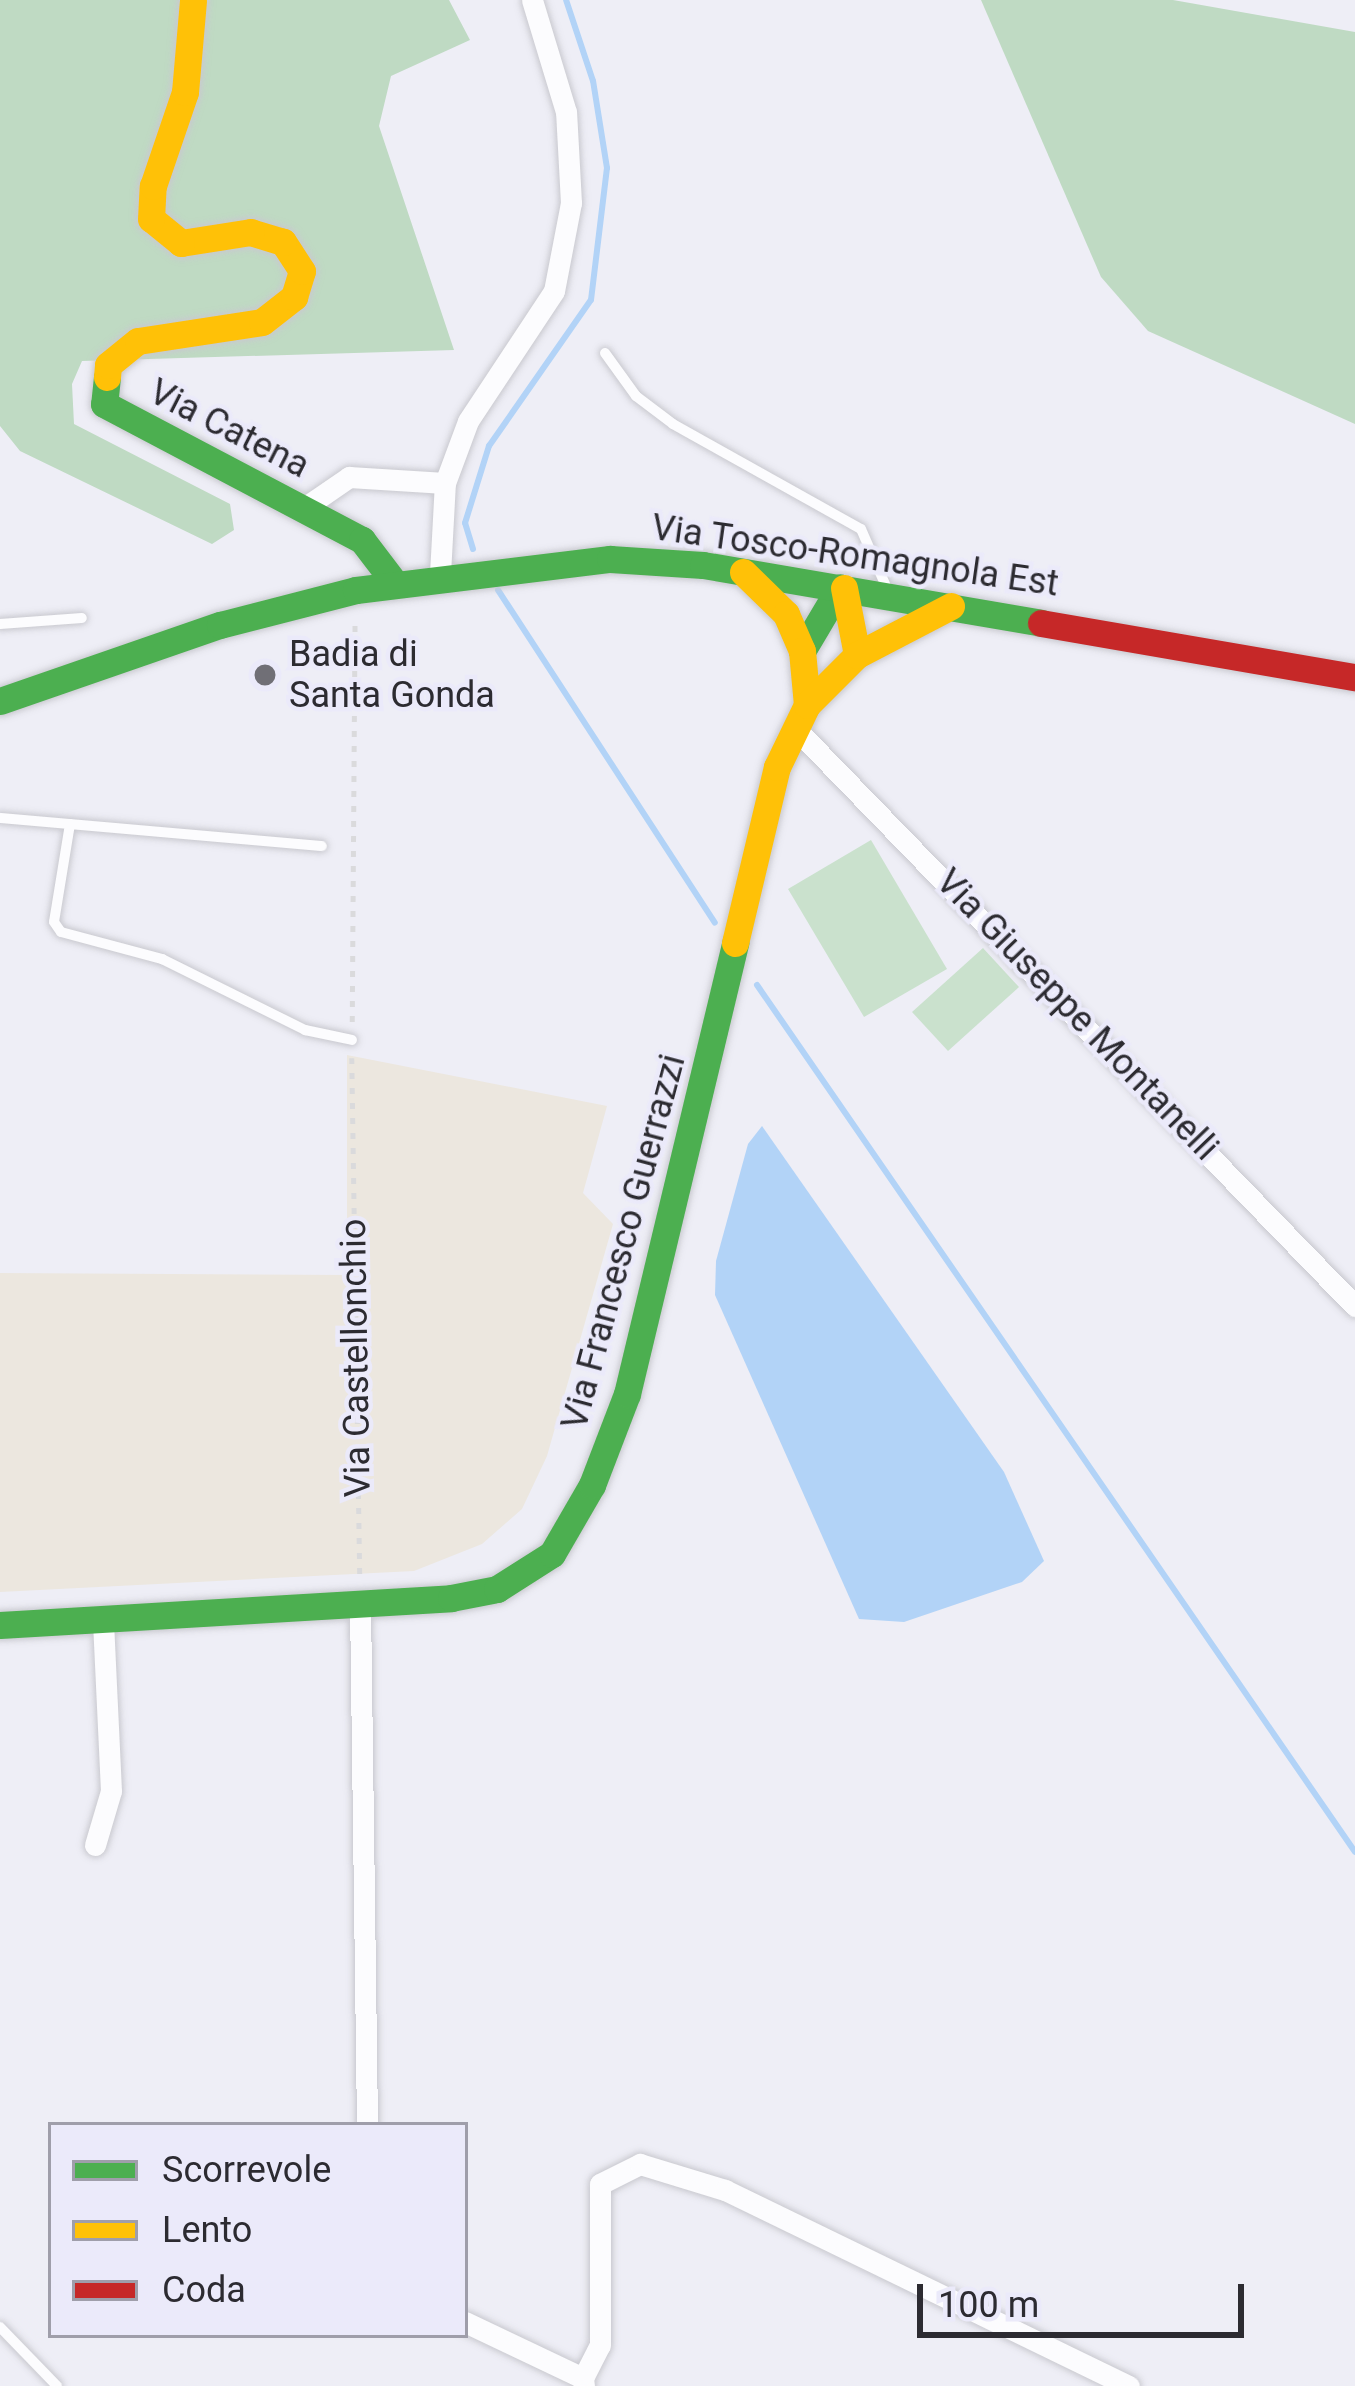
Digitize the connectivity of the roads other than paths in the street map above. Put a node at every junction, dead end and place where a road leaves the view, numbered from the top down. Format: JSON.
{"nodes":[{"id":1,"x":193,"y":0,"type":"edge"},
{"id":2,"x":532,"y":0,"type":"edge"},
{"id":3,"x":605,"y":353,"type":"dead end"},
{"id":4,"x":445,"y":483,"type":"junction"},
{"id":5,"x":304,"y":508,"type":"junction"},
{"id":6,"x":743,"y":572,"type":"junction"},
{"id":7,"x":440,"y":574,"type":"junction"},
{"id":8,"x":394,"y":582,"type":"junction"},
{"id":9,"x":842,"y":588,"type":"junction"},
{"id":10,"x":890,"y":596,"type":"junction"},
{"id":11,"x":951,"y":606,"type":"junction"},
{"id":12,"x":82,"y":619,"type":"dead end"},
{"id":13,"x":0,"y":624,"type":"edge"},
{"id":14,"x":802,"y":651,"type":"junction"},
{"id":15,"x":857,"y":656,"type":"junction"},
{"id":16,"x":1355,"y":677,"type":"edge"},
{"id":17,"x":0,"y":701,"type":"edge"},
{"id":18,"x":801,"y":717,"type":"junction"},
{"id":19,"x":0,"y":818,"type":"edge"},
{"id":20,"x":70,"y":824,"type":"junction"},
{"id":21,"x":322,"y":846,"type":"dead end"},
{"id":22,"x":352,"y":1040,"type":"road end"},
{"id":23,"x":1355,"y":1306,"type":"edge"},
{"id":24,"x":360,"y":1603,"type":"junction"},
{"id":25,"x":103,"y":1618,"type":"junction"},
{"id":26,"x":0,"y":1624,"type":"edge"},
{"id":27,"x":95,"y":1845,"type":"dead end"},
{"id":28,"x":367,"y":2122,"type":"edge"},
{"id":29,"x":468,"y":2324,"type":"edge"},
{"id":30,"x":0,"y":2327,"type":"edge"},
{"id":31,"x":583,"y":2382,"type":"edge"},
{"id":32,"x":57,"y":2386,"type":"edge"},
{"id":33,"x":1129,"y":2386,"type":"edge"}],
"edges":[{"from":1,"to":5,"type":"main road","name":"Via Catena"},
{"from":2,"to":4,"type":"street"},
{"from":3,"to":10,"type":"lane"},
{"from":4,"to":5,"type":"street"},
{"from":4,"to":7,"type":"street"},
{"from":5,"to":8,"type":"main road","name":"Via Catena"},
{"from":6,"to":7,"type":"main road","name":"Via Tosco-Romagnola Est"},
{"from":6,"to":9,"type":"main road","name":"Via Tosco-Romagnola Est"},
{"from":6,"to":14,"type":"main road","name":"Via Francesco Guerrazzi"},
{"from":7,"to":8,"type":"main road","name":"Via Tosco-Romagnola Est"},
{"from":8,"to":17,"type":"main road","name":"Via Tosco-Romagnola Est"},
{"from":9,"to":10,"type":"main road","name":"Via Tosco-Romagnola Est"},
{"from":9,"to":14,"type":"main road"},
{"from":9,"to":15,"type":"main road"},
{"from":10,"to":11,"type":"main road","name":"Via Tosco-Romagnola Est"},
{"from":11,"to":15,"type":"main road","name":"Via Francesco Guerrazzi"},
{"from":11,"to":16,"type":"main road","name":"Via Tosco-Romagnola Est"},
{"from":12,"to":13,"type":"lane"},
{"from":14,"to":18,"type":"main road","name":"Via Francesco Guerrazzi"},
{"from":15,"to":18,"type":"main road","name":"Via Francesco Guerrazzi"},
{"from":18,"to":23,"type":"street","name":"Via Giuseppe Montanelli"},
{"from":18,"to":24,"type":"main road","name":"Via Francesco Guerrazzi"},
{"from":19,"to":20,"type":"lane"},
{"from":20,"to":21,"type":"lane"},
{"from":20,"to":22,"type":"lane"},
{"from":24,"to":25,"type":"main road","name":"Via Francesco Guerrazzi"},
{"from":24,"to":28,"type":"street"},
{"from":25,"to":26,"type":"main road","name":"Via Francesco Guerrazzi"},
{"from":25,"to":27,"type":"street"},
{"from":29,"to":31,"type":"street"},
{"from":30,"to":32,"type":"lane"},
{"from":31,"to":33,"type":"street"}]}
